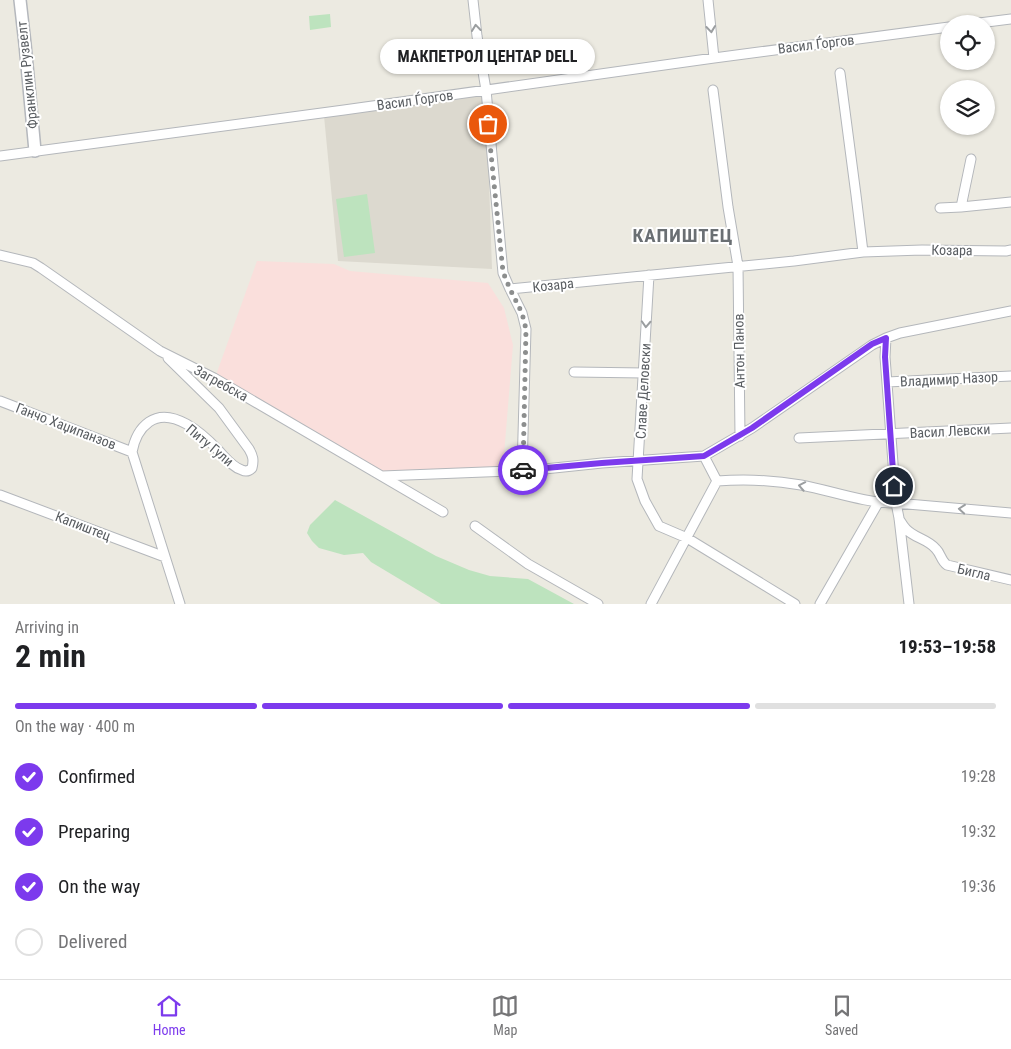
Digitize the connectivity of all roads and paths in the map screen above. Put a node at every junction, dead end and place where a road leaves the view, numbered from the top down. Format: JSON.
{"nodes":[{"id":1,"x":20,"y":0,"type":"edge"},
{"id":2,"x":473,"y":0,"type":"edge"},
{"id":3,"x":708,"y":0,"type":"edge"},
{"id":4,"x":1011,"y":19,"type":"edge"},
{"id":5,"x":995,"y":21,"type":"edge"},
{"id":6,"x":940,"y":28,"type":"edge"},
{"id":7,"x":714,"y":58,"type":"junction"},
{"id":8,"x":840,"y":73,"type":"dead end"},
{"id":9,"x":486,"y":90,"type":"junction"},
{"id":10,"x":713,"y":90,"type":"dead end"},
{"id":11,"x":35,"y":151,"type":"junction"},
{"id":12,"x":0,"y":156,"type":"edge"},
{"id":13,"x":971,"y":159,"type":"dead end"},
{"id":14,"x":1011,"y":202,"type":"edge"},
{"id":15,"x":961,"y":207,"type":"junction"},
{"id":16,"x":940,"y":208,"type":"dead end"},
{"id":17,"x":1011,"y":250,"type":"edge"},
{"id":18,"x":862,"y":252,"type":"junction"},
{"id":19,"x":0,"y":255,"type":"edge"},
{"id":20,"x":738,"y":266,"type":"junction"},
{"id":21,"x":649,"y":275,"type":"junction"},
{"id":22,"x":510,"y":289,"type":"junction"},
{"id":23,"x":1011,"y":311,"type":"edge"},
{"id":24,"x":886,"y":338,"type":"junction"},
{"id":25,"x":160,"y":351,"type":"junction"},
{"id":26,"x":574,"y":372,"type":"dead end"},
{"id":27,"x":644,"y":373,"type":"junction"},
{"id":28,"x":1011,"y":376,"type":"edge"},
{"id":29,"x":887,"y":382,"type":"junction"},
{"id":30,"x":0,"y":401,"type":"edge"},
{"id":31,"x":1011,"y":428,"type":"edge"},
{"id":32,"x":891,"y":434,"type":"junction"},
{"id":33,"x":740,"y":436,"type":"junction"},
{"id":34,"x":799,"y":438,"type":"dead end"},
{"id":35,"x":132,"y":452,"type":"junction"},
{"id":36,"x":704,"y":456,"type":"junction"},
{"id":37,"x":639,"y":461,"type":"junction"},
{"id":38,"x":522,"y":470,"type":"junction"},
{"id":39,"x":382,"y":476,"type":"junction"},
{"id":40,"x":717,"y":481,"type":"junction"},
{"id":41,"x":0,"y":495,"type":"edge"},
{"id":42,"x":878,"y":503,"type":"junction"},
{"id":43,"x":896,"y":503,"type":"junction"},
{"id":44,"x":443,"y":512,"type":"dead end"},
{"id":45,"x":1011,"y":513,"type":"edge"},
{"id":46,"x":898,"y":518,"type":"junction"},
{"id":47,"x":475,"y":526,"type":"dead end"},
{"id":48,"x":687,"y":538,"type":"junction"},
{"id":49,"x":165,"y":557,"type":"junction"},
{"id":50,"x":1011,"y":580,"type":"edge"},
{"id":51,"x":180,"y":604,"type":"edge"},
{"id":52,"x":598,"y":604,"type":"edge"},
{"id":53,"x":651,"y":604,"type":"edge"},
{"id":54,"x":795,"y":604,"type":"edge"},
{"id":55,"x":820,"y":604,"type":"edge"},
{"id":56,"x":909,"y":604,"type":"edge"}],
"edges":[{"from":1,"to":11,"type":"street","name":"Франклин Рузвелт"},
{"from":9,"to":2,"type":"street","one_way":true},
{"from":3,"to":7,"type":"street","one_way":true},
{"from":4,"to":5,"type":"street"},
{"from":6,"to":7,"type":"street","name":"Васил Ѓоргов"},
{"from":7,"to":9,"type":"street","name":"Васил Ѓоргов"},
{"from":8,"to":18,"type":"street"},
{"from":9,"to":11,"type":"street","name":"Васил Ѓоргов"},
{"from":9,"to":22,"type":"street"},
{"from":10,"to":20,"type":"street"},
{"from":11,"to":12,"type":"street","name":"Васил Ѓоргов"},
{"from":13,"to":15,"type":"street"},
{"from":14,"to":15,"type":"street"},
{"from":15,"to":16,"type":"street"},
{"from":17,"to":18,"type":"street","name":"Козара"},
{"from":18,"to":20,"type":"street","name":"Козара"},
{"from":19,"to":25,"type":"street","name":"Загребска"},
{"from":20,"to":21,"type":"street","name":"Козара"},
{"from":20,"to":33,"type":"street","name":"Антон Панов"},
{"from":21,"to":22,"type":"street","name":"Козара"},
{"from":21,"to":27,"type":"street","name":"Славе Деловски","one_way":true},
{"from":22,"to":38,"type":"street"},
{"from":23,"to":24,"type":"street"},
{"from":24,"to":29,"type":"street"},
{"from":24,"to":33,"type":"street"},
{"from":25,"to":35,"type":"street","name":"Питу Гули"},
{"from":25,"to":39,"type":"street","name":"Загребска"},
{"from":26,"to":27,"type":"street"},
{"from":27,"to":37,"type":"street","name":"Славе Деловски"},
{"from":28,"to":29,"type":"street","name":"Владимир Назор"},
{"from":29,"to":32,"type":"street"},
{"from":30,"to":35,"type":"street","name":"Ганчо Хаџипанзов"},
{"from":31,"to":32,"type":"street","name":"Васил Левски"},
{"from":32,"to":34,"type":"street","name":"Васил Левски"},
{"from":32,"to":43,"type":"street"},
{"from":33,"to":36,"type":"street"},
{"from":35,"to":49,"type":"street"},
{"from":36,"to":37,"type":"street"},
{"from":36,"to":40,"type":"street"},
{"from":37,"to":38,"type":"street"},
{"from":37,"to":48,"type":"street","name":"Славе Деловски"},
{"from":38,"to":39,"type":"street"},
{"from":39,"to":44,"type":"street","name":"Загребска"},
{"from":42,"to":40,"type":"street","one_way":true},
{"from":40,"to":48,"type":"street"},
{"from":41,"to":49,"type":"street","name":"Капиштец"},
{"from":42,"to":43,"type":"street"},
{"from":42,"to":55,"type":"street"},
{"from":45,"to":43,"type":"street","one_way":true},
{"from":43,"to":46,"type":"street"},
{"from":46,"to":50,"type":"street","name":"Бигла"},
{"from":46,"to":56,"type":"street"},
{"from":47,"to":52,"type":"street"},
{"from":48,"to":53,"type":"street"},
{"from":48,"to":54,"type":"street","name":"Славе Деловски"},
{"from":49,"to":51,"type":"street"}]}
